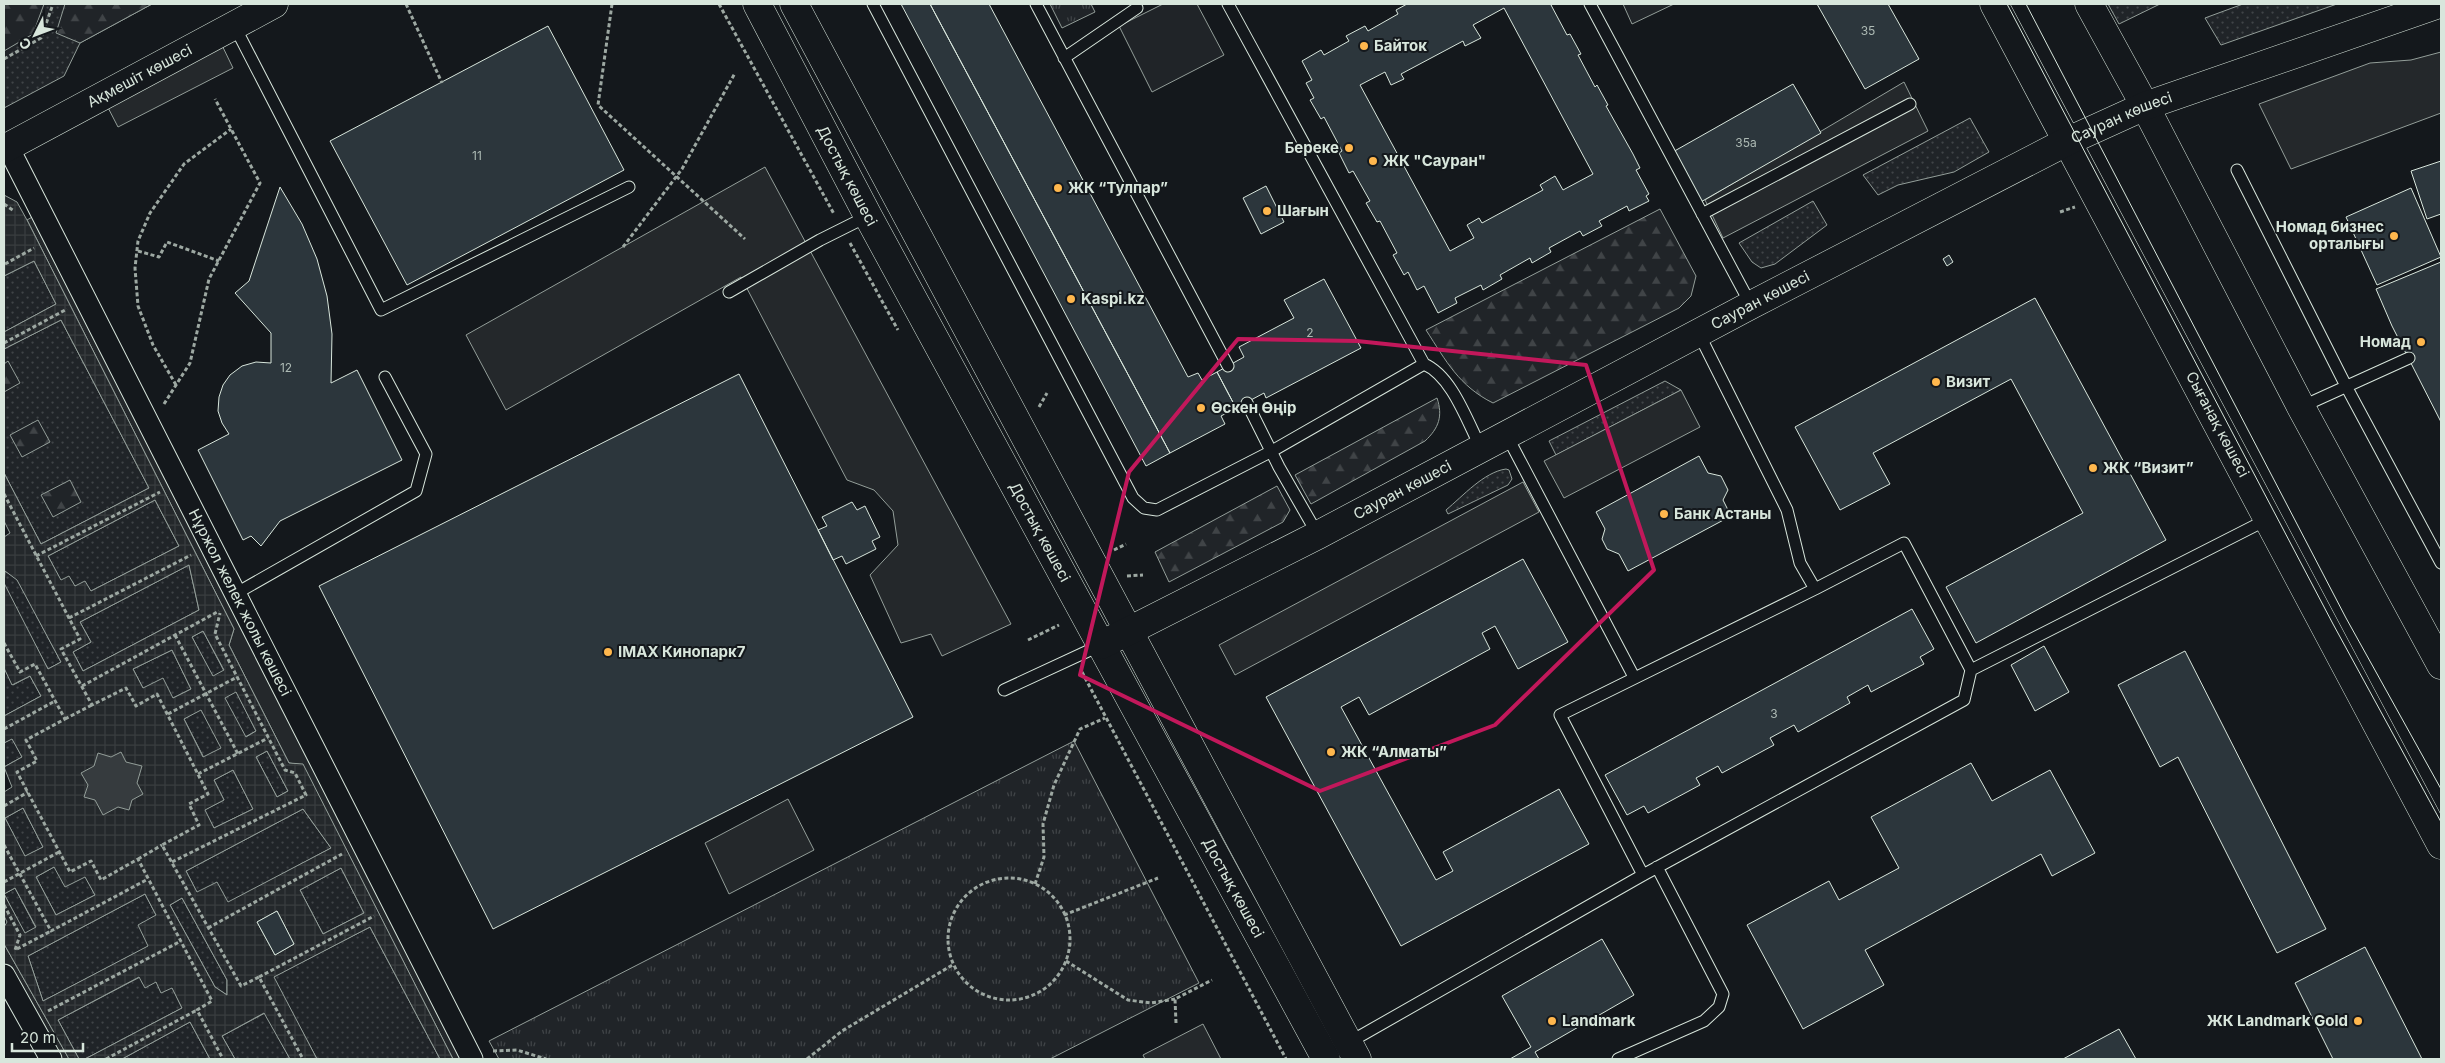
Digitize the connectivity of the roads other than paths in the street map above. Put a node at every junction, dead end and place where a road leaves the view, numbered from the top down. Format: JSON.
{"nodes":[{"id":1,"x":274,"y":4,"type":"edge"},
{"id":2,"x":756,"y":4,"type":"edge"},
{"id":3,"x":794,"y":4,"type":"edge"},
{"id":4,"x":873,"y":4,"type":"edge"},
{"id":5,"x":1036,"y":4,"type":"edge"},
{"id":6,"x":1228,"y":4,"type":"edge"},
{"id":7,"x":1590,"y":4,"type":"edge"},
{"id":8,"x":1994,"y":4,"type":"edge"},
{"id":9,"x":2089,"y":4,"type":"edge"},
{"id":10,"x":2440,"y":4,"type":"edge"},
{"id":11,"x":1139,"y":5,"type":"edge"},
{"id":12,"x":2405,"y":9,"type":"edge"},
{"id":13,"x":234,"y":25,"type":"junction"},
{"id":14,"x":1064,"y":58,"type":"junction"},
{"id":15,"x":1910,"y":104,"type":"dead end"},
{"id":16,"x":2145,"y":106,"type":"junction"},
{"id":17,"x":2068,"y":141,"type":"junction"},
{"id":18,"x":6,"y":148,"type":"edge"},
{"id":19,"x":2237,"y":170,"type":"dead end"},
{"id":20,"x":629,"y":187,"type":"dead end"},
{"id":21,"x":1702,"y":214,"type":"junction"},
{"id":22,"x":868,"y":216,"type":"junction"},
{"id":23,"x":729,"y":292,"type":"dead end"},
{"id":24,"x":1751,"y":306,"type":"junction"},
{"id":25,"x":1699,"y":334,"type":"junction"},
{"id":26,"x":2409,"y":358,"type":"dead end"},
{"id":27,"x":1424,"y":364,"type":"junction"},
{"id":28,"x":1228,"y":366,"type":"dead end"},
{"id":29,"x":385,"y":377,"type":"dead end"},
{"id":30,"x":2346,"y":386,"type":"junction"},
{"id":31,"x":1247,"y":402,"type":"dead end"},
{"id":32,"x":2301,"y":407,"type":"junction"},
{"id":33,"x":1506,"y":434,"type":"junction"},
{"id":34,"x":1481,"y":448,"type":"junction"},
{"id":35,"x":1272,"y":451,"type":"junction"},
{"id":36,"x":2268,"y":519,"type":"junction"},
{"id":37,"x":1318,"y":535,"type":"junction"},
{"id":38,"x":2441,"y":563,"type":"edge"},
{"id":39,"x":1815,"y":589,"type":"junction"},
{"id":40,"x":235,"y":594,"type":"junction"},
{"id":41,"x":1129,"y":632,"type":"junction"},
{"id":42,"x":1101,"y":645,"type":"junction"},
{"id":43,"x":2441,"y":665,"type":"edge"},
{"id":44,"x":1971,"y":670,"type":"junction"},
{"id":45,"x":1634,"y":677,"type":"junction"},
{"id":46,"x":1004,"y":690,"type":"dead end"},
{"id":47,"x":2441,"y":845,"type":"edge"},
{"id":48,"x":1657,"y":867,"type":"junction"},
{"id":49,"x":1642,"y":875,"type":"junction"},
{"id":50,"x":5,"y":979,"type":"edge"},
{"id":51,"x":1352,"y":1051,"type":"edge"},
{"id":52,"x":478,"y":1055,"type":"edge"},
{"id":53,"x":51,"y":1059,"type":"edge"},
{"id":54,"x":1326,"y":1059,"type":"edge"},
{"id":55,"x":1618,"y":1059,"type":"edge"}],
"edges":[{"from":1,"to":13,"type":"street","name":"Ақмешіт көшесі"},
{"from":2,"to":22,"type":"street","name":"Достық көшесі"},
{"from":3,"to":41,"type":"street","name":"Достық көшесі"},
{"from":4,"to":35,"type":"lane"},
{"from":5,"to":14,"type":"lane"},
{"from":6,"to":27,"type":"lane"},
{"from":7,"to":21,"type":"lane"},
{"from":8,"to":17,"type":"street","name":"Сығанақ көшесі"},
{"from":9,"to":16,"type":"street"},
{"from":10,"to":12,"type":"street","name":"Сауран көшесі"},
{"from":11,"to":14,"type":"lane"},
{"from":12,"to":16,"type":"street","name":"Сауран көшесі"},
{"from":13,"to":18,"type":"street","name":"Ақмешіт көшесі"},
{"from":13,"to":20,"type":"lane"},
{"from":14,"to":28,"type":"lane"},
{"from":15,"to":21,"type":"lane"},
{"from":16,"to":17,"type":"street","name":"Сауран көшесі"},
{"from":16,"to":32,"type":"street"},
{"from":17,"to":24,"type":"street","name":"Сауран көшесі"},
{"from":17,"to":36,"type":"street","name":"Сығанақ көшесі"},
{"from":18,"to":40,"type":"street","name":"Нұржол желек жолы көшесі"},
{"from":19,"to":30,"type":"lane"},
{"from":21,"to":24,"type":"lane"},
{"from":22,"to":23,"type":"lane"},
{"from":22,"to":42,"type":"street","name":"Достық көшесі"},
{"from":24,"to":25,"type":"street","name":"Сауран көшесі"},
{"from":25,"to":33,"type":"street","name":"Сауран көшесі"},
{"from":25,"to":39,"type":"lane"},
{"from":26,"to":30,"type":"lane"},
{"from":27,"to":34,"type":"lane"},
{"from":27,"to":35,"type":"lane"},
{"from":29,"to":40,"type":"lane"},
{"from":30,"to":32,"type":"lane"},
{"from":30,"to":38,"type":"lane"},
{"from":31,"to":35,"type":"lane"},
{"from":32,"to":43,"type":"street"},
{"from":33,"to":34,"type":"street","name":"Сауран көшесі"},
{"from":33,"to":45,"type":"lane"},
{"from":34,"to":37,"type":"street","name":"Сауран көшесі"},
{"from":35,"to":37,"type":"lane"},
{"from":36,"to":44,"type":"lane"},
{"from":36,"to":47,"type":"street","name":"Сығанақ көшесі"},
{"from":37,"to":41,"type":"street","name":"Сауран көшесі"},
{"from":39,"to":44,"type":"lane"},
{"from":39,"to":45,"type":"lane"},
{"from":40,"to":52,"type":"street","name":"Нұржол желек жолы көшесі"},
{"from":41,"to":42,"type":"street","name":"Сауран көшесі"},
{"from":41,"to":51,"type":"street","name":"Достық көшесі"},
{"from":42,"to":46,"type":"lane"},
{"from":42,"to":54,"type":"street","name":"Достық көшесі"},
{"from":44,"to":48,"type":"lane"},
{"from":45,"to":49,"type":"lane"},
{"from":48,"to":49,"type":"lane"},
{"from":48,"to":55,"type":"lane"},
{"from":49,"to":51,"type":"lane"},
{"from":50,"to":53,"type":"street"}]}
